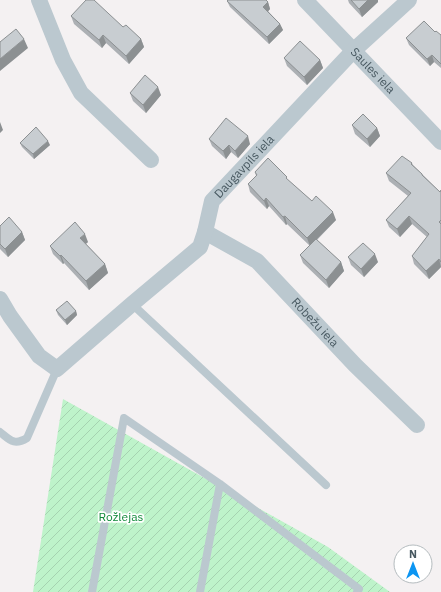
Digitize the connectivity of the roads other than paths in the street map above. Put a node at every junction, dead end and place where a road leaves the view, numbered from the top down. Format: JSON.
{"nodes":[{"id":1,"x":39,"y":0,"type":"edge"},
{"id":2,"x":305,"y":0,"type":"edge"},
{"id":3,"x":409,"y":0,"type":"edge"},
{"id":4,"x":353,"y":51,"type":"junction"},
{"id":5,"x":441,"y":142,"type":"edge"},
{"id":6,"x":151,"y":160,"type":"dead end"},
{"id":7,"x":205,"y":232,"type":"junction"},
{"id":8,"x":0,"y":299,"type":"edge"},
{"id":9,"x":132,"y":304,"type":"junction"},
{"id":10,"x":57,"y":369,"type":"junction"},
{"id":11,"x":417,"y":425,"type":"dead end"},
{"id":12,"x":0,"y":432,"type":"edge"},
{"id":13,"x":220,"y":484,"type":"junction"},
{"id":14,"x":326,"y":485,"type":"dead end"},
{"id":15,"x":92,"y":592,"type":"edge"},
{"id":16,"x":200,"y":592,"type":"edge"},
{"id":17,"x":357,"y":592,"type":"edge"}],
"edges":[{"from":1,"to":6,"type":"street"},
{"from":2,"to":4,"type":"street","name":"Saules iela"},
{"from":3,"to":4,"type":"street","name":"Daugavpils iela"},
{"from":4,"to":5,"type":"street","name":"Saules iela"},
{"from":4,"to":7,"type":"street","name":"Daugavpils iela"},
{"from":7,"to":9,"type":"street","name":"Daugavpils iela"},
{"from":7,"to":11,"type":"street","name":"Robežu iela"},
{"from":8,"to":10,"type":"street"},
{"from":9,"to":10,"type":"street","name":"Daugavpils iela"},
{"from":9,"to":14,"type":"lane"},
{"from":10,"to":12,"type":"lane"},
{"from":13,"to":15,"type":"lane"},
{"from":13,"to":16,"type":"lane"},
{"from":13,"to":17,"type":"lane"}]}
